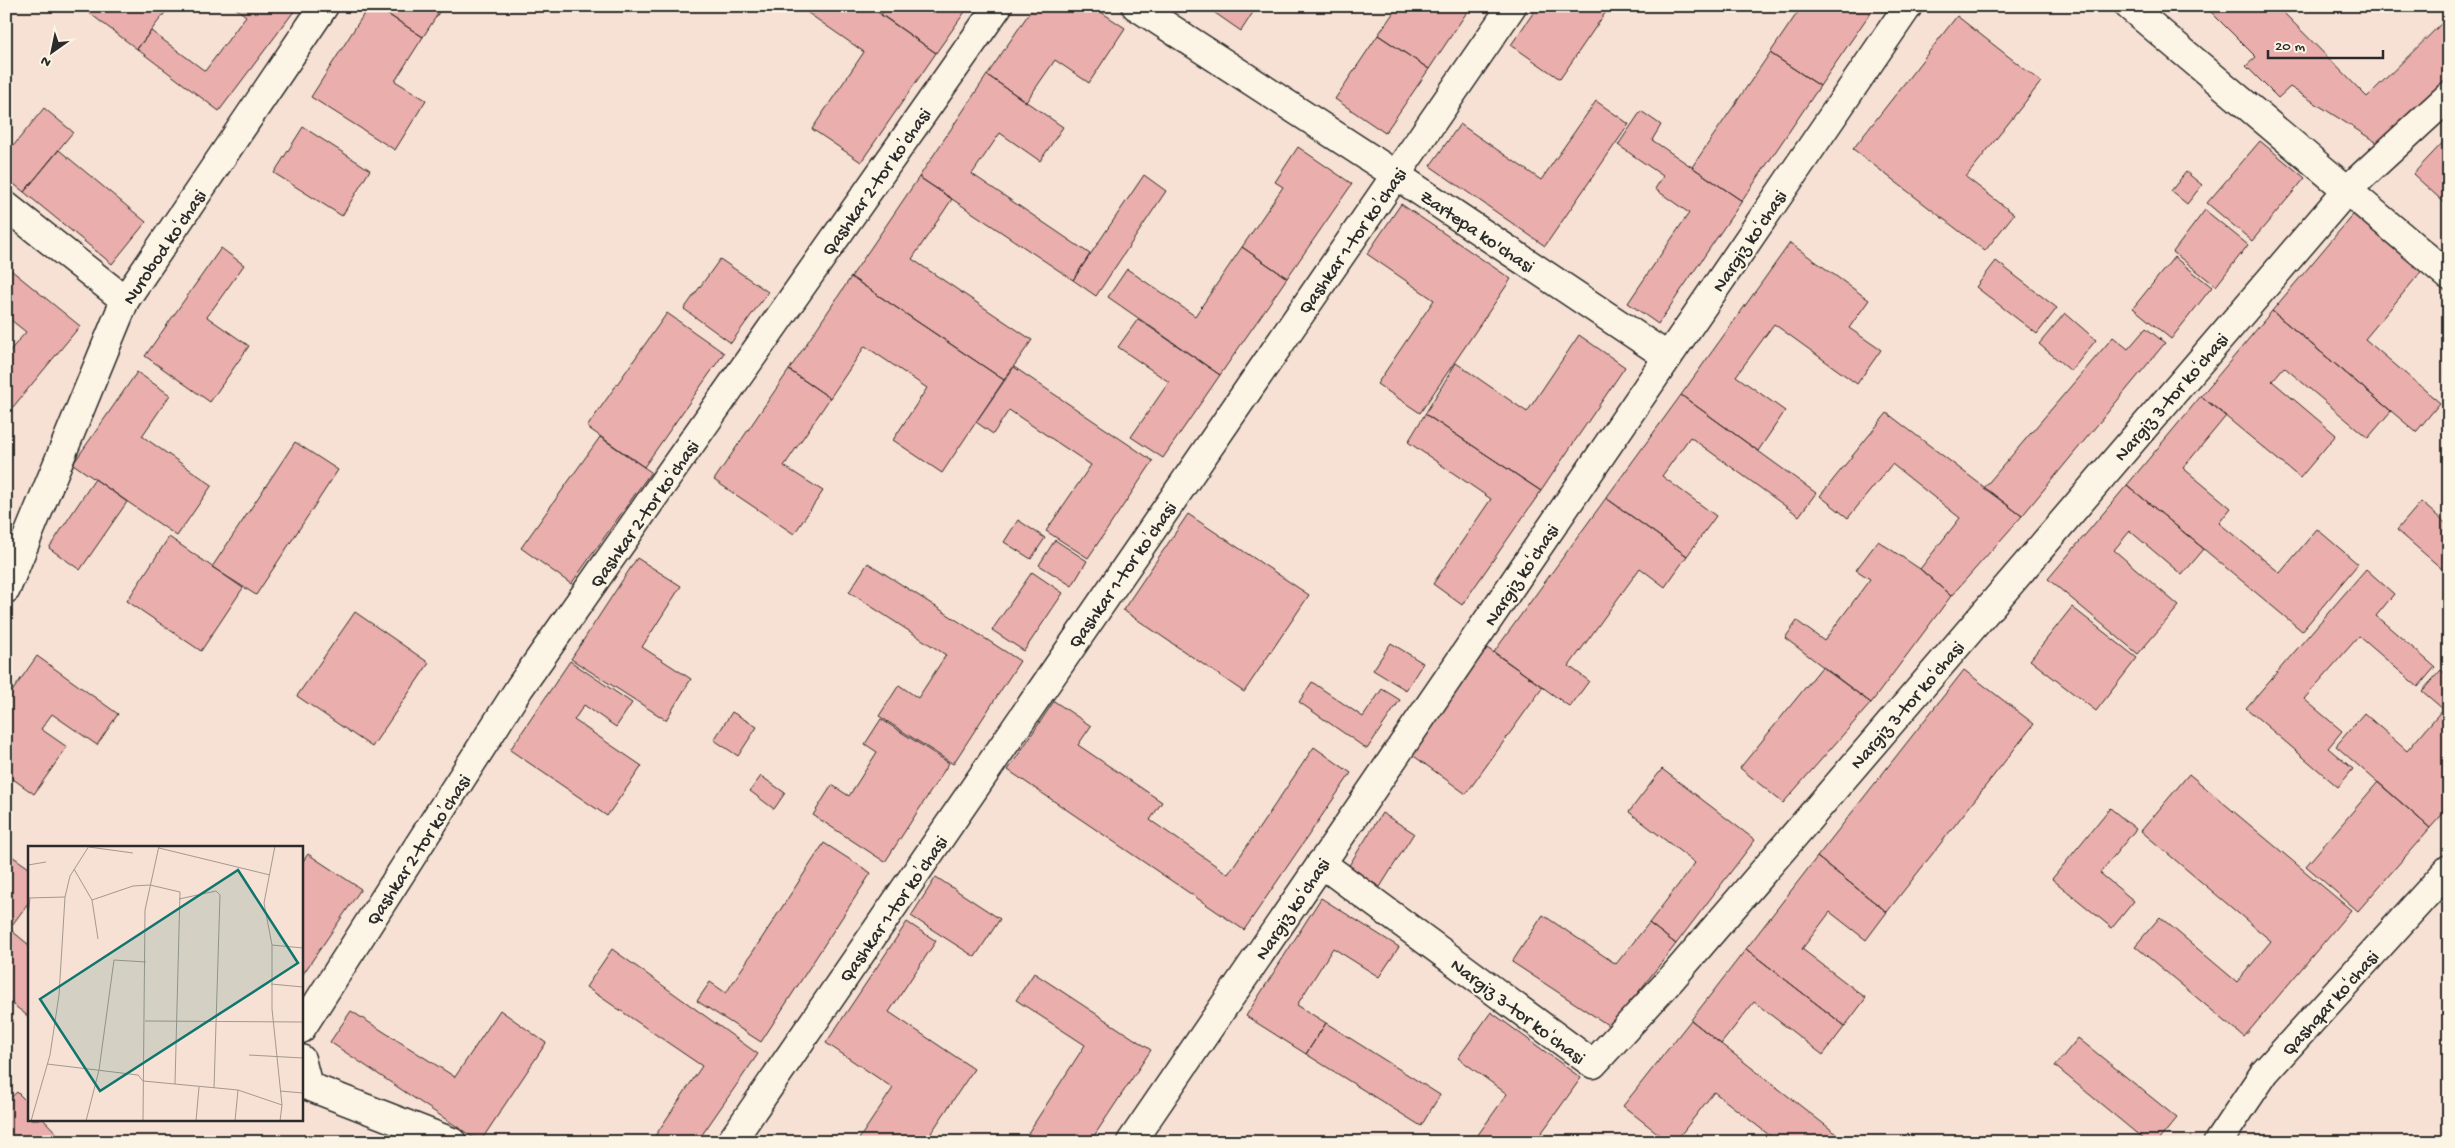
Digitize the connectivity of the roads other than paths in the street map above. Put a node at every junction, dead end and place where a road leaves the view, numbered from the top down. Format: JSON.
{"nodes":[{"id":1,"x":324,"y":6,"type":"edge"},
{"id":2,"x":998,"y":6,"type":"edge"},
{"id":3,"x":1136,"y":6,"type":"edge"},
{"id":4,"x":1512,"y":6,"type":"edge"},
{"id":5,"x":1908,"y":6,"type":"edge"},
{"id":6,"x":2129,"y":6,"type":"edge"},
{"id":7,"x":2449,"y":96,"type":"edge"},
{"id":8,"x":1396,"y":174,"type":"junction"},
{"id":9,"x":2347,"y":190,"type":"junction"},
{"id":10,"x":6,"y":206,"type":"edge"},
{"id":11,"x":2449,"y":276,"type":"edge"},
{"id":12,"x":125,"y":300,"type":"junction"},
{"id":13,"x":1668,"y":357,"type":"junction"},
{"id":14,"x":6,"y":589,"type":"edge"},
{"id":15,"x":1321,"y":863,"type":"junction"},
{"id":16,"x":2449,"y":869,"type":"edge"},
{"id":17,"x":302,"y":1027,"type":"edge"},
{"id":18,"x":302,"y":1063,"type":"edge"},
{"id":19,"x":452,"y":1142,"type":"edge"},
{"id":20,"x":731,"y":1142,"type":"edge"},
{"id":21,"x":1131,"y":1142,"type":"edge"},
{"id":22,"x":2218,"y":1142,"type":"edge"}],
"edges":[{"from":1,"to":12,"type":"street","name":"Nurobod koʻchasi"},
{"from":2,"to":17,"type":"street","name":"Qashkar 2-tor koʼchasi"},
{"from":3,"to":8,"type":"street","name":"Zartepa ko'chasi"},
{"from":4,"to":8,"type":"street","name":"Qashkar 1-tor koʼchasi"},
{"from":5,"to":13,"type":"street","name":"Nargiz koʻchasi"},
{"from":6,"to":9,"type":"street"},
{"from":7,"to":9,"type":"street","name":"Nargiz 3-tor koʻchasi"},
{"from":8,"to":13,"type":"street","name":"Zartepa ko'chasi"},
{"from":8,"to":20,"type":"street","name":"Qashkar 1-tor koʼchasi"},
{"from":9,"to":11,"type":"street"},
{"from":9,"to":15,"type":"street","name":"Nargiz 3-tor koʻchasi"},
{"from":10,"to":12,"type":"street"},
{"from":12,"to":14,"type":"street","name":"Nurobod koʻchasi"},
{"from":13,"to":15,"type":"street","name":"Nargiz koʻchasi"},
{"from":15,"to":21,"type":"street","name":"Nargiz koʻchasi"},
{"from":16,"to":22,"type":"street","name":"Qashqar koʻchasi"},
{"from":18,"to":19,"type":"street"}]}
